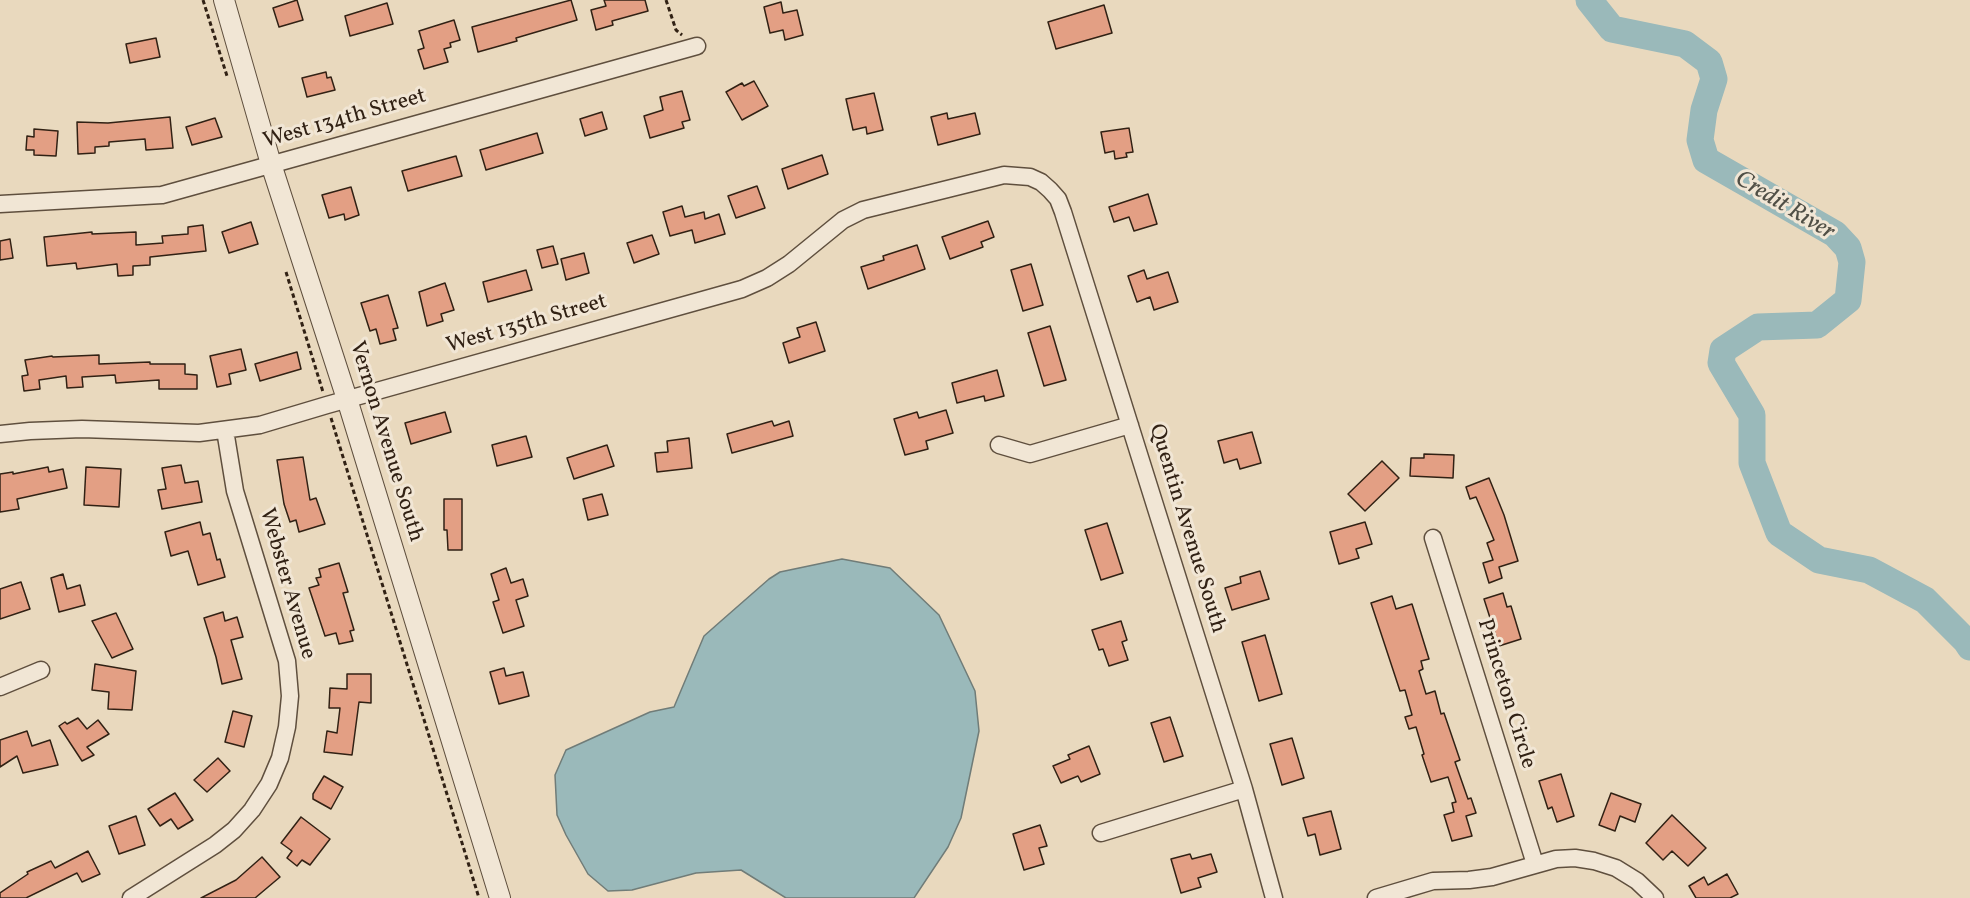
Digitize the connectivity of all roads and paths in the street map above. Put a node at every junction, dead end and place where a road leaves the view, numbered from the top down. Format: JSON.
{"nodes":[{"id":1,"x":203,"y":0,"type":"edge"},
{"id":2,"x":224,"y":0,"type":"edge"},
{"id":3,"x":666,"y":0,"type":"edge"},
{"id":4,"x":697,"y":46,"type":"joint"},
{"id":5,"x":227,"y":79,"type":"dead end"},
{"id":6,"x":271,"y":164,"type":"junction"},
{"id":7,"x":1041,"y":182,"type":"joint"},
{"id":8,"x":0,"y":204,"type":"edge"},
{"id":9,"x":286,"y":270,"type":"dead end"},
{"id":10,"x":347,"y":399,"type":"junction"},
{"id":11,"x":327,"y":405,"type":"junction"},
{"id":12,"x":1130,"y":424,"type":"junction"},
{"id":13,"x":225,"y":430,"type":"junction"},
{"id":14,"x":0,"y":434,"type":"edge"},
{"id":15,"x":999,"y":446,"type":"dead end"},
{"id":16,"x":1433,"y":538,"type":"dead end"},
{"id":17,"x":41,"y":670,"type":"dead end"},
{"id":18,"x":0,"y":687,"type":"edge"},
{"id":19,"x":1244,"y":789,"type":"junction"},
{"id":20,"x":1101,"y":833,"type":"dead end"},
{"id":21,"x":1535,"y":864,"type":"junction"},
{"id":22,"x":131,"y":898,"type":"edge"},
{"id":23,"x":479,"y":898,"type":"edge"},
{"id":24,"x":500,"y":898,"type":"edge"},
{"id":25,"x":1274,"y":898,"type":"edge"},
{"id":26,"x":1376,"y":898,"type":"edge"},
{"id":27,"x":1655,"y":898,"type":"edge"}],
"edges":[{"from":1,"to":5,"type":"path"},
{"from":2,"to":6,"type":"street","name":"Vernon Avenue South"},
{"from":3,"to":4,"type":"path"},
{"from":4,"to":6,"type":"street","name":"West 134th Street"},
{"from":6,"to":8,"type":"street","name":"West 134th Street"},
{"from":6,"to":10,"type":"street","name":"Vernon Avenue South"},
{"from":7,"to":10,"type":"street","name":"West 135th Street"},
{"from":7,"to":12,"type":"street","name":"Quentin Avenue South"},
{"from":9,"to":11,"type":"path"},
{"from":10,"to":11,"type":"street","name":"West 135th Street"},
{"from":10,"to":24,"type":"street","name":"Vernon Avenue South"},
{"from":11,"to":13,"type":"street","name":"West 135th Street"},
{"from":11,"to":23,"type":"path"},
{"from":12,"to":15,"type":"street"},
{"from":12,"to":19,"type":"street","name":"Quentin Avenue South"},
{"from":13,"to":14,"type":"street","name":"West 135th Street"},
{"from":13,"to":22,"type":"street","name":"Webster Avenue"},
{"from":16,"to":21,"type":"street","name":"Princeton Circle"},
{"from":17,"to":18,"type":"street"},
{"from":19,"to":20,"type":"street"},
{"from":19,"to":25,"type":"street","name":"Quentin Avenue South"},
{"from":21,"to":26,"type":"street"},
{"from":21,"to":27,"type":"street"}]}
